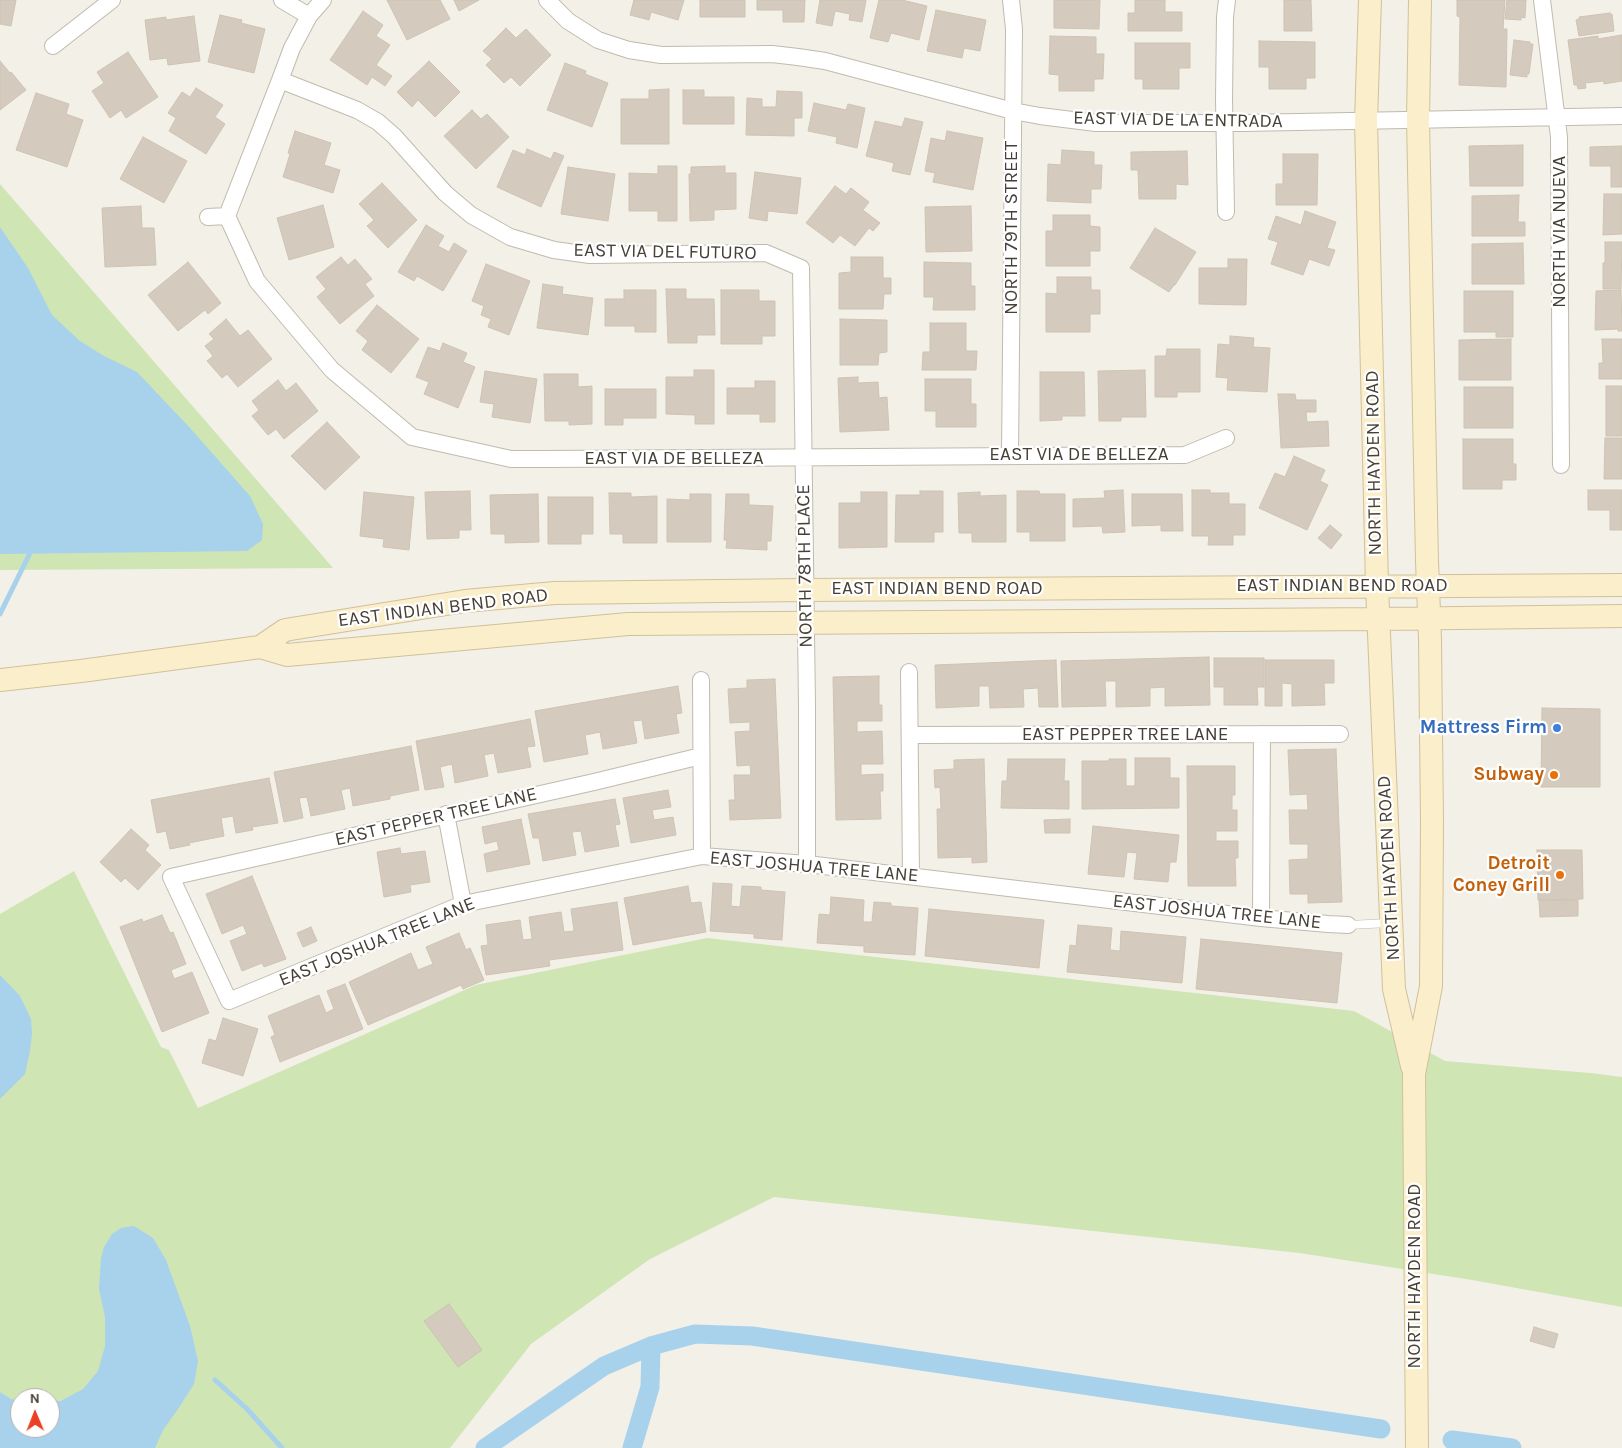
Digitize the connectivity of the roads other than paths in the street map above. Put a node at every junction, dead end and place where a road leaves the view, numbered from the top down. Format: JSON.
{"nodes":[{"id":1,"x":112,"y":0,"type":"edge"},
{"id":2,"x":282,"y":0,"type":"edge"},
{"id":3,"x":323,"y":0,"type":"edge"},
{"id":4,"x":546,"y":0,"type":"edge"},
{"id":5,"x":1011,"y":0,"type":"edge"},
{"id":6,"x":1226,"y":0,"type":"edge"},
{"id":7,"x":1370,"y":0,"type":"edge"},
{"id":8,"x":1420,"y":0,"type":"edge"},
{"id":9,"x":1542,"y":0,"type":"edge"},
{"id":10,"x":309,"y":16,"type":"junction"},
{"id":11,"x":53,"y":46,"type":"dead end"},
{"id":12,"x":280,"y":80,"type":"junction"},
{"id":13,"x":1013,"y":111,"type":"junction"},
{"id":14,"x":1622,"y":116,"type":"edge"},
{"id":15,"x":1556,"y":117,"type":"junction"},
{"id":16,"x":1418,"y":120,"type":"junction"},
{"id":17,"x":1366,"y":121,"type":"junction"},
{"id":18,"x":1224,"y":123,"type":"junction"},
{"id":19,"x":1226,"y":212,"type":"dead end"},
{"id":20,"x":208,"y":216,"type":"dead end"},
{"id":21,"x":227,"y":216,"type":"junction"},
{"id":22,"x":801,"y":268,"type":"joint"},
{"id":23,"x":1226,"y":438,"type":"dead end"},
{"id":24,"x":1010,"y":455,"type":"junction"},
{"id":25,"x":803,"y":459,"type":"junction"},
{"id":26,"x":1561,"y":465,"type":"dead end"},
{"id":27,"x":1428,"y":585,"type":"junction"},
{"id":28,"x":1622,"y":585,"type":"edge"},
{"id":29,"x":1377,"y":586,"type":"junction"},
{"id":30,"x":805,"y":590,"type":"junction"},
{"id":31,"x":1622,"y":616,"type":"edge"},
{"id":32,"x":1430,"y":618,"type":"junction"},
{"id":33,"x":1378,"y":619,"type":"junction"},
{"id":34,"x":805,"y":622,"type":"junction"},
{"id":35,"x":260,"y":647,"type":"junction"},
{"id":36,"x":909,"y":672,"type":"dead end"},
{"id":37,"x":0,"y":680,"type":"edge"},
{"id":38,"x":701,"y":680,"type":"dead end"},
{"id":39,"x":1262,"y":734,"type":"junction"},
{"id":40,"x":1340,"y":734,"type":"dead end"},
{"id":41,"x":910,"y":735,"type":"junction"},
{"id":42,"x":701,"y":756,"type":"junction"},
{"id":43,"x":446,"y":814,"type":"junction"},
{"id":44,"x":702,"y":856,"type":"junction"},
{"id":45,"x":807,"y":864,"type":"junction"},
{"id":46,"x":910,"y":876,"type":"junction"},
{"id":47,"x":463,"y":904,"type":"junction"},
{"id":48,"x":1261,"y":918,"type":"junction"},
{"id":49,"x":1391,"y":923,"type":"junction"},
{"id":50,"x":1348,"y":925,"type":"joint"},
{"id":51,"x":229,"y":1001,"type":"joint"},
{"id":52,"x":1414,"y":1074,"type":"junction"},
{"id":53,"x":1417,"y":1448,"type":"edge"}],
"edges":[{"from":1,"to":11,"type":"street"},
{"from":2,"to":10,"type":"street"},
{"from":3,"to":10,"type":"street"},
{"from":4,"to":13,"type":"street","name":"EAST VIA DE LA ENTRADA"},
{"from":5,"to":13,"type":"street","name":"NORTH 79TH STREET"},
{"from":6,"to":18,"type":"street"},
{"from":7,"to":17,"type":"main road","name":"NORTH HAYDEN ROAD"},
{"from":8,"to":16,"type":"main road","name":"NORTH HAYDEN ROAD"},
{"from":9,"to":15,"type":"street","name":"NORTH VIA NUEVA"},
{"from":10,"to":12,"type":"street"},
{"from":12,"to":21,"type":"street"},
{"from":12,"to":22,"type":"street","name":"EAST VIA DEL FUTURO"},
{"from":13,"to":18,"type":"street","name":"EAST VIA DE LA ENTRADA"},
{"from":13,"to":24,"type":"street","name":"NORTH 79TH STREET"},
{"from":14,"to":15,"type":"street","name":"EAST VIA DE LA ENTRADA"},
{"from":15,"to":16,"type":"street","name":"EAST VIA DE LA ENTRADA"},
{"from":15,"to":26,"type":"street","name":"NORTH VIA NUEVA"},
{"from":16,"to":17,"type":"street","name":"EAST VIA DE LA ENTRADA"},
{"from":16,"to":27,"type":"main road","name":"NORTH HAYDEN ROAD"},
{"from":17,"to":18,"type":"street","name":"EAST VIA DE LA ENTRADA"},
{"from":17,"to":29,"type":"main road","name":"NORTH HAYDEN ROAD"},
{"from":18,"to":19,"type":"street"},
{"from":20,"to":21,"type":"street"},
{"from":21,"to":25,"type":"street","name":"EAST VIA DE BELLEZA"},
{"from":22,"to":25,"type":"street","name":"NORTH 78TH PLACE"},
{"from":23,"to":24,"type":"street","name":"EAST VIA DE BELLEZA"},
{"from":24,"to":25,"type":"street","name":"EAST VIA DE BELLEZA"},
{"from":25,"to":30,"type":"street","name":"NORTH 78TH PLACE"},
{"from":27,"to":28,"type":"main road","name":"EAST INDIAN BEND ROAD"},
{"from":27,"to":29,"type":"main road","name":"EAST INDIAN BEND ROAD"},
{"from":27,"to":32,"type":"main road","name":"NORTH HAYDEN ROAD"},
{"from":29,"to":30,"type":"main road","name":"EAST INDIAN BEND ROAD"},
{"from":29,"to":33,"type":"main road","name":"NORTH HAYDEN ROAD"},
{"from":30,"to":34,"type":"street","name":"NORTH 78TH PLACE"},
{"from":30,"to":35,"type":"main road","name":"EAST INDIAN BEND ROAD"},
{"from":31,"to":32,"type":"main road","name":"EAST INDIAN BEND ROAD"},
{"from":32,"to":33,"type":"main road","name":"EAST INDIAN BEND ROAD"},
{"from":32,"to":52,"type":"main road","name":"NORTH HAYDEN ROAD"},
{"from":33,"to":34,"type":"main road","name":"EAST INDIAN BEND ROAD"},
{"from":33,"to":49,"type":"main road","name":"NORTH HAYDEN ROAD"},
{"from":34,"to":35,"type":"main road","name":"EAST INDIAN BEND ROAD"},
{"from":34,"to":45,"type":"street","name":"NORTH 78TH PLACE"},
{"from":35,"to":37,"type":"main road","name":"EAST INDIAN BEND ROAD"},
{"from":36,"to":41,"type":"street"},
{"from":38,"to":42,"type":"street"},
{"from":39,"to":40,"type":"street","name":"EAST PEPPER TREE LANE"},
{"from":39,"to":41,"type":"street","name":"EAST PEPPER TREE LANE"},
{"from":39,"to":48,"type":"street"},
{"from":41,"to":46,"type":"street"},
{"from":42,"to":43,"type":"street","name":"EAST PEPPER TREE LANE"},
{"from":42,"to":44,"type":"street"},
{"from":43,"to":47,"type":"street"},
{"from":43,"to":51,"type":"street","name":"EAST PEPPER TREE LANE"},
{"from":44,"to":45,"type":"street","name":"EAST JOSHUA TREE LANE"},
{"from":44,"to":47,"type":"street","name":"EAST JOSHUA TREE LANE"},
{"from":45,"to":46,"type":"street","name":"EAST JOSHUA TREE LANE"},
{"from":46,"to":48,"type":"street","name":"EAST JOSHUA TREE LANE"},
{"from":47,"to":51,"type":"street","name":"EAST JOSHUA TREE LANE"},
{"from":48,"to":50,"type":"street","name":"EAST JOSHUA TREE LANE"},
{"from":49,"to":50,"type":"lane","name":"EAST JOSHUA TREE LANE"},
{"from":49,"to":52,"type":"main road","name":"NORTH HAYDEN ROAD"},
{"from":52,"to":53,"type":"main road","name":"NORTH HAYDEN ROAD"}]}
